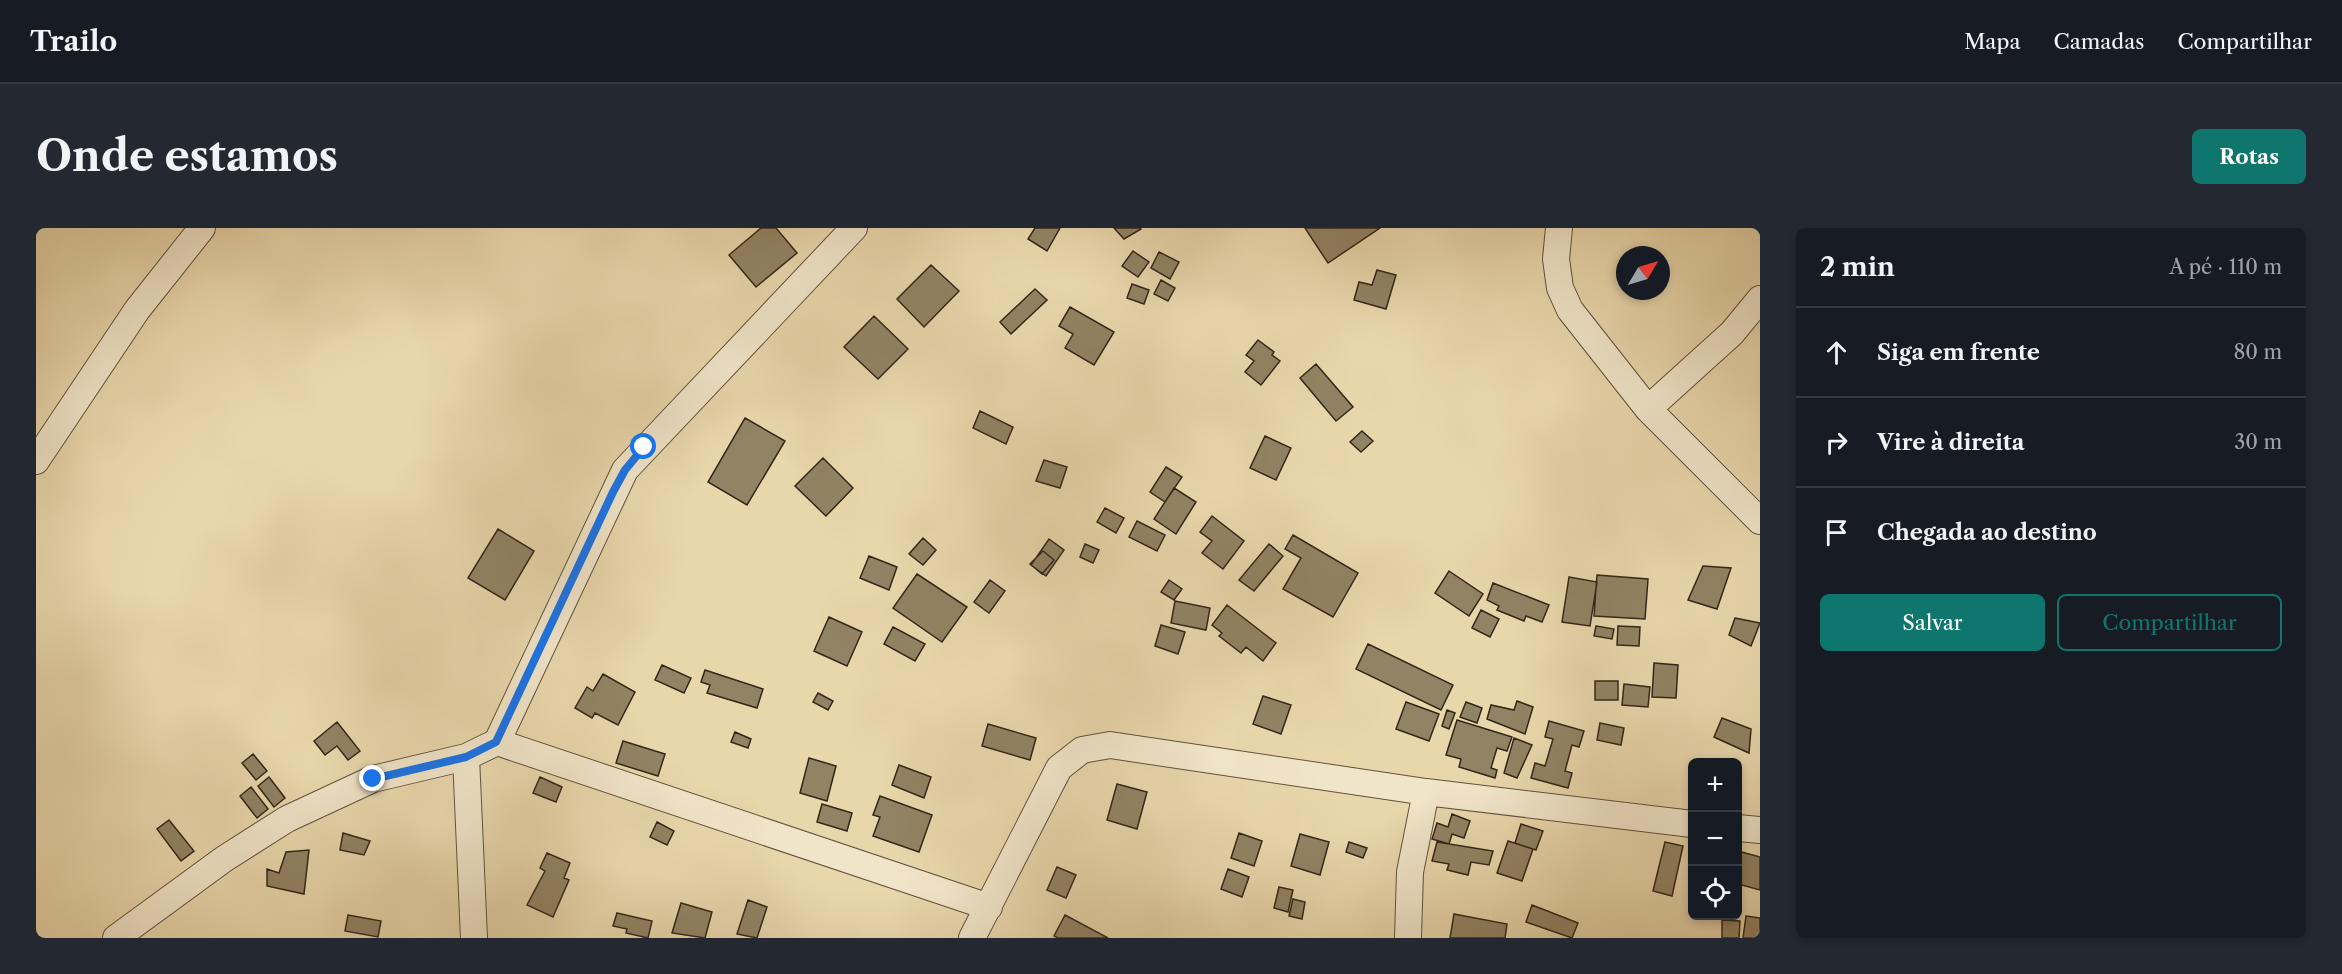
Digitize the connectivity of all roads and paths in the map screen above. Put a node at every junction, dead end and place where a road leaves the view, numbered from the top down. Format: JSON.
{"nodes":[{"id":1,"x":202,"y":228,"type":"edge"},
{"id":2,"x":854,"y":228,"type":"edge"},
{"id":3,"x":1560,"y":228,"type":"edge"},
{"id":4,"x":1760,"y":299,"type":"edge"},
{"id":5,"x":1648,"y":409,"type":"junction"},
{"id":6,"x":36,"y":461,"type":"edge"},
{"id":7,"x":1760,"y":520,"type":"edge"},
{"id":8,"x":496,"y":742,"type":"junction"},
{"id":9,"x":466,"y":757,"type":"junction"},
{"id":10,"x":1426,"y":792,"type":"junction"},
{"id":11,"x":1688,"y":824,"type":"edge"},
{"id":12,"x":1742,"y":828,"type":"edge"},
{"id":13,"x":1760,"y":830,"type":"edge"},
{"id":14,"x":989,"y":907,"type":"junction"},
{"id":15,"x":116,"y":938,"type":"edge"},
{"id":16,"x":474,"y":938,"type":"edge"},
{"id":17,"x":972,"y":938,"type":"edge"},
{"id":18,"x":1408,"y":938,"type":"edge"}],
"edges":[{"from":1,"to":6,"type":"street"},
{"from":2,"to":8,"type":"street"},
{"from":3,"to":5,"type":"street"},
{"from":4,"to":5,"type":"street"},
{"from":5,"to":7,"type":"street"},
{"from":8,"to":9,"type":"street"},
{"from":8,"to":14,"type":"street"},
{"from":9,"to":15,"type":"street"},
{"from":9,"to":16,"type":"street"},
{"from":10,"to":11,"type":"street"},
{"from":10,"to":14,"type":"street"},
{"from":10,"to":18,"type":"street"},
{"from":12,"to":13,"type":"street"},
{"from":14,"to":17,"type":"street"}]}
